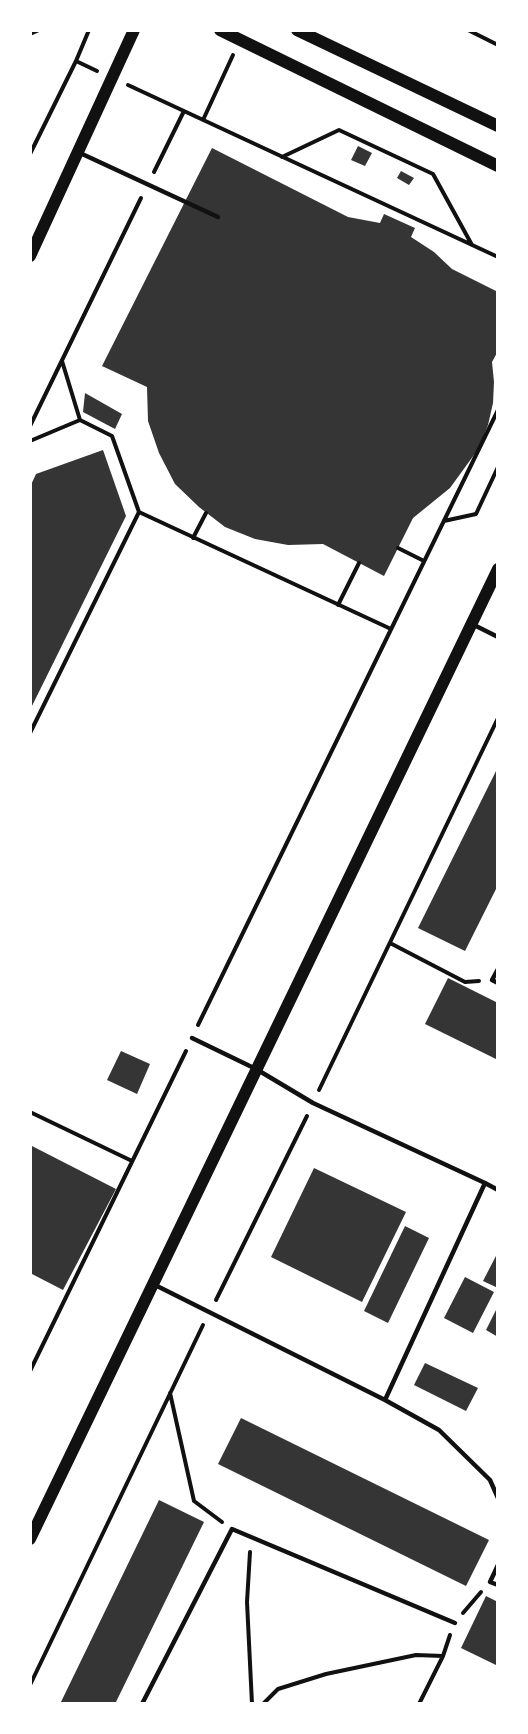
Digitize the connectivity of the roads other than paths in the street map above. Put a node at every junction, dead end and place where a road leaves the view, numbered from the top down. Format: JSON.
{"nodes":[{"id":1,"x":134,"y":30,"type":"edge"},
{"id":2,"x":220,"y":30,"type":"edge"},
{"id":3,"x":297,"y":30,"type":"edge"},
{"id":4,"x":498,"y":126,"type":"edge"},
{"id":5,"x":78,"y":152,"type":"junction"},
{"id":6,"x":498,"y":166,"type":"edge"},
{"id":7,"x":218,"y":217,"type":"dead end"},
{"id":8,"x":30,"y":256,"type":"edge"},
{"id":9,"x":498,"y":569,"type":"edge"},
{"id":10,"x":471,"y":624,"type":"junction"},
{"id":11,"x":498,"y":637,"type":"edge"},
{"id":12,"x":498,"y":969,"type":"edge"},
{"id":13,"x":498,"y":983,"type":"edge"},
{"id":14,"x":192,"y":1038,"type":"road end"},
{"id":15,"x":256,"y":1069,"type":"junction"},
{"id":16,"x":486,"y":1183,"type":"junction"},
{"id":17,"x":498,"y":1190,"type":"edge"},
{"id":18,"x":152,"y":1283,"type":"junction"},
{"id":19,"x":385,"y":1400,"type":"junction"},
{"id":20,"x":498,"y":1498,"type":"edge"},
{"id":21,"x":30,"y":1539,"type":"edge"},
{"id":22,"x":498,"y":1565,"type":"edge"},
{"id":23,"x":498,"y":1585,"type":"edge"},
{"id":24,"x":455,"y":1623,"type":"road end"},
{"id":25,"x":142,"y":1704,"type":"edge"}],
"edges":[{"from":1,"to":5,"type":"main road"},
{"from":2,"to":6,"type":"main road"},
{"from":3,"to":4,"type":"main road"},
{"from":5,"to":7,"type":"lane"},
{"from":5,"to":8,"type":"main road"},
{"from":9,"to":10,"type":"main road"},
{"from":10,"to":11,"type":"lane"},
{"from":10,"to":15,"type":"main road"},
{"from":12,"to":13,"type":"lane"},
{"from":14,"to":15,"type":"lane"},
{"from":15,"to":16,"type":"lane"},
{"from":15,"to":18,"type":"main road"},
{"from":16,"to":17,"type":"lane"},
{"from":16,"to":19,"type":"lane"},
{"from":18,"to":19,"type":"lane"},
{"from":18,"to":21,"type":"main road"},
{"from":19,"to":20,"type":"lane"},
{"from":22,"to":23,"type":"lane"},
{"from":24,"to":25,"type":"lane"}]}
